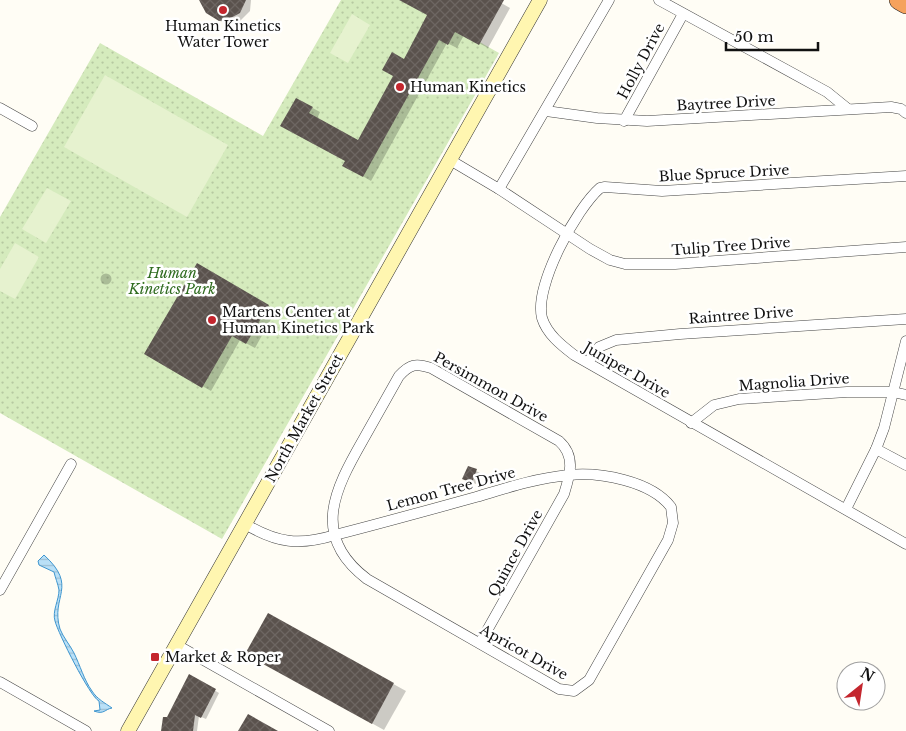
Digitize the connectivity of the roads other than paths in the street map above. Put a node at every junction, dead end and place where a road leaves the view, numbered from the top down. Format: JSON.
{"nodes":[{"id":1,"x":540,"y":0,"type":"edge"},
{"id":2,"x":609,"y":0,"type":"edge"},
{"id":3,"x":659,"y":0,"type":"edge"},
{"id":4,"x":899,"y":0,"type":"edge"},
{"id":5,"x":906,"y":4,"type":"edge"},
{"id":6,"x":683,"y":14,"type":"junction"},
{"id":7,"x":0,"y":108,"type":"edge"},
{"id":8,"x":848,"y":109,"type":"junction"},
{"id":9,"x":546,"y":111,"type":"junction"},
{"id":10,"x":906,"y":113,"type":"edge"},
{"id":11,"x":624,"y":121,"type":"junction"},
{"id":12,"x":32,"y":126,"type":"dead end"},
{"id":13,"x":450,"y":160,"type":"junction"},
{"id":14,"x":906,"y":176,"type":"edge"},
{"id":15,"x":499,"y":189,"type":"junction"},
{"id":16,"x":566,"y":234,"type":"junction"},
{"id":17,"x":906,"y":247,"type":"edge"},
{"id":18,"x":906,"y":319,"type":"edge"},
{"id":19,"x":906,"y":341,"type":"edge"},
{"id":20,"x":588,"y":362,"type":"junction"},
{"id":21,"x":893,"y":392,"type":"junction"},
{"id":22,"x":906,"y":395,"type":"edge"},
{"id":23,"x":691,"y":423,"type":"junction"},
{"id":24,"x":876,"y":449,"type":"junction"},
{"id":25,"x":71,"y":464,"type":"dead end"},
{"id":26,"x":906,"y":465,"type":"edge"},
{"id":27,"x":569,"y":475,"type":"junction"},
{"id":28,"x":666,"y":500,"type":"joint"},
{"id":29,"x":846,"y":509,"type":"junction"},
{"id":30,"x":245,"y":524,"type":"junction"},
{"id":31,"x":335,"y":536,"type":"junction"},
{"id":32,"x":906,"y":544,"type":"edge"},
{"id":33,"x":0,"y":590,"type":"edge"},
{"id":34,"x":480,"y":643,"type":"junction"},
{"id":35,"x":176,"y":645,"type":"junction"},
{"id":36,"x":0,"y":682,"type":"edge"},
{"id":37,"x":86,"y":731,"type":"edge"},
{"id":38,"x":128,"y":731,"type":"edge"},
{"id":39,"x":329,"y":731,"type":"edge"}],
"edges":[{"from":1,"to":13,"type":"main road","name":"North Market Street"},
{"from":2,"to":9,"type":"street"},
{"from":3,"to":6,"type":"street"},
{"from":4,"to":5,"type":"highway"},
{"from":6,"to":8,"type":"street"},
{"from":6,"to":11,"type":"street","name":"Holly Drive"},
{"from":7,"to":12,"type":"street"},
{"from":8,"to":10,"type":"street","name":"Baytree Drive"},
{"from":8,"to":11,"type":"street","name":"Baytree Drive"},
{"from":9,"to":11,"type":"street","name":"Baytree Drive"},
{"from":9,"to":15,"type":"street"},
{"from":13,"to":15,"type":"street"},
{"from":13,"to":30,"type":"main road","name":"North Market Street"},
{"from":14,"to":16,"type":"street","name":"Blue Spruce Drive"},
{"from":15,"to":16,"type":"street"},
{"from":16,"to":17,"type":"street","name":"Tulip Tree Drive"},
{"from":16,"to":20,"type":"street","name":"Juniper Drive"},
{"from":18,"to":20,"type":"street","name":"Raintree Drive"},
{"from":19,"to":21,"type":"street"},
{"from":20,"to":23,"type":"street","name":"Juniper Drive"},
{"from":21,"to":22,"type":"street","name":"Magnolia Drive"},
{"from":21,"to":23,"type":"street","name":"Magnolia Drive"},
{"from":21,"to":24,"type":"street"},
{"from":23,"to":29,"type":"street","name":"Juniper Drive"},
{"from":24,"to":26,"type":"street"},
{"from":24,"to":29,"type":"street"},
{"from":25,"to":33,"type":"street"},
{"from":27,"to":28,"type":"street","name":"Lemon Tree Drive"},
{"from":27,"to":31,"type":"street","name":"Lemon Tree Drive"},
{"from":27,"to":31,"type":"street","name":"Persimmon Drive"},
{"from":27,"to":34,"type":"street","name":"Quince Drive"},
{"from":28,"to":34,"type":"street","name":"Apricot Drive"},
{"from":29,"to":32,"type":"street","name":"Juniper Drive"},
{"from":30,"to":31,"type":"street","name":"Lemon Tree Drive"},
{"from":30,"to":35,"type":"main road","name":"North Market Street"},
{"from":31,"to":34,"type":"street","name":"Apricot Drive"},
{"from":35,"to":38,"type":"main road","name":"North Market Street"},
{"from":35,"to":39,"type":"street"},
{"from":36,"to":37,"type":"street"}]}
